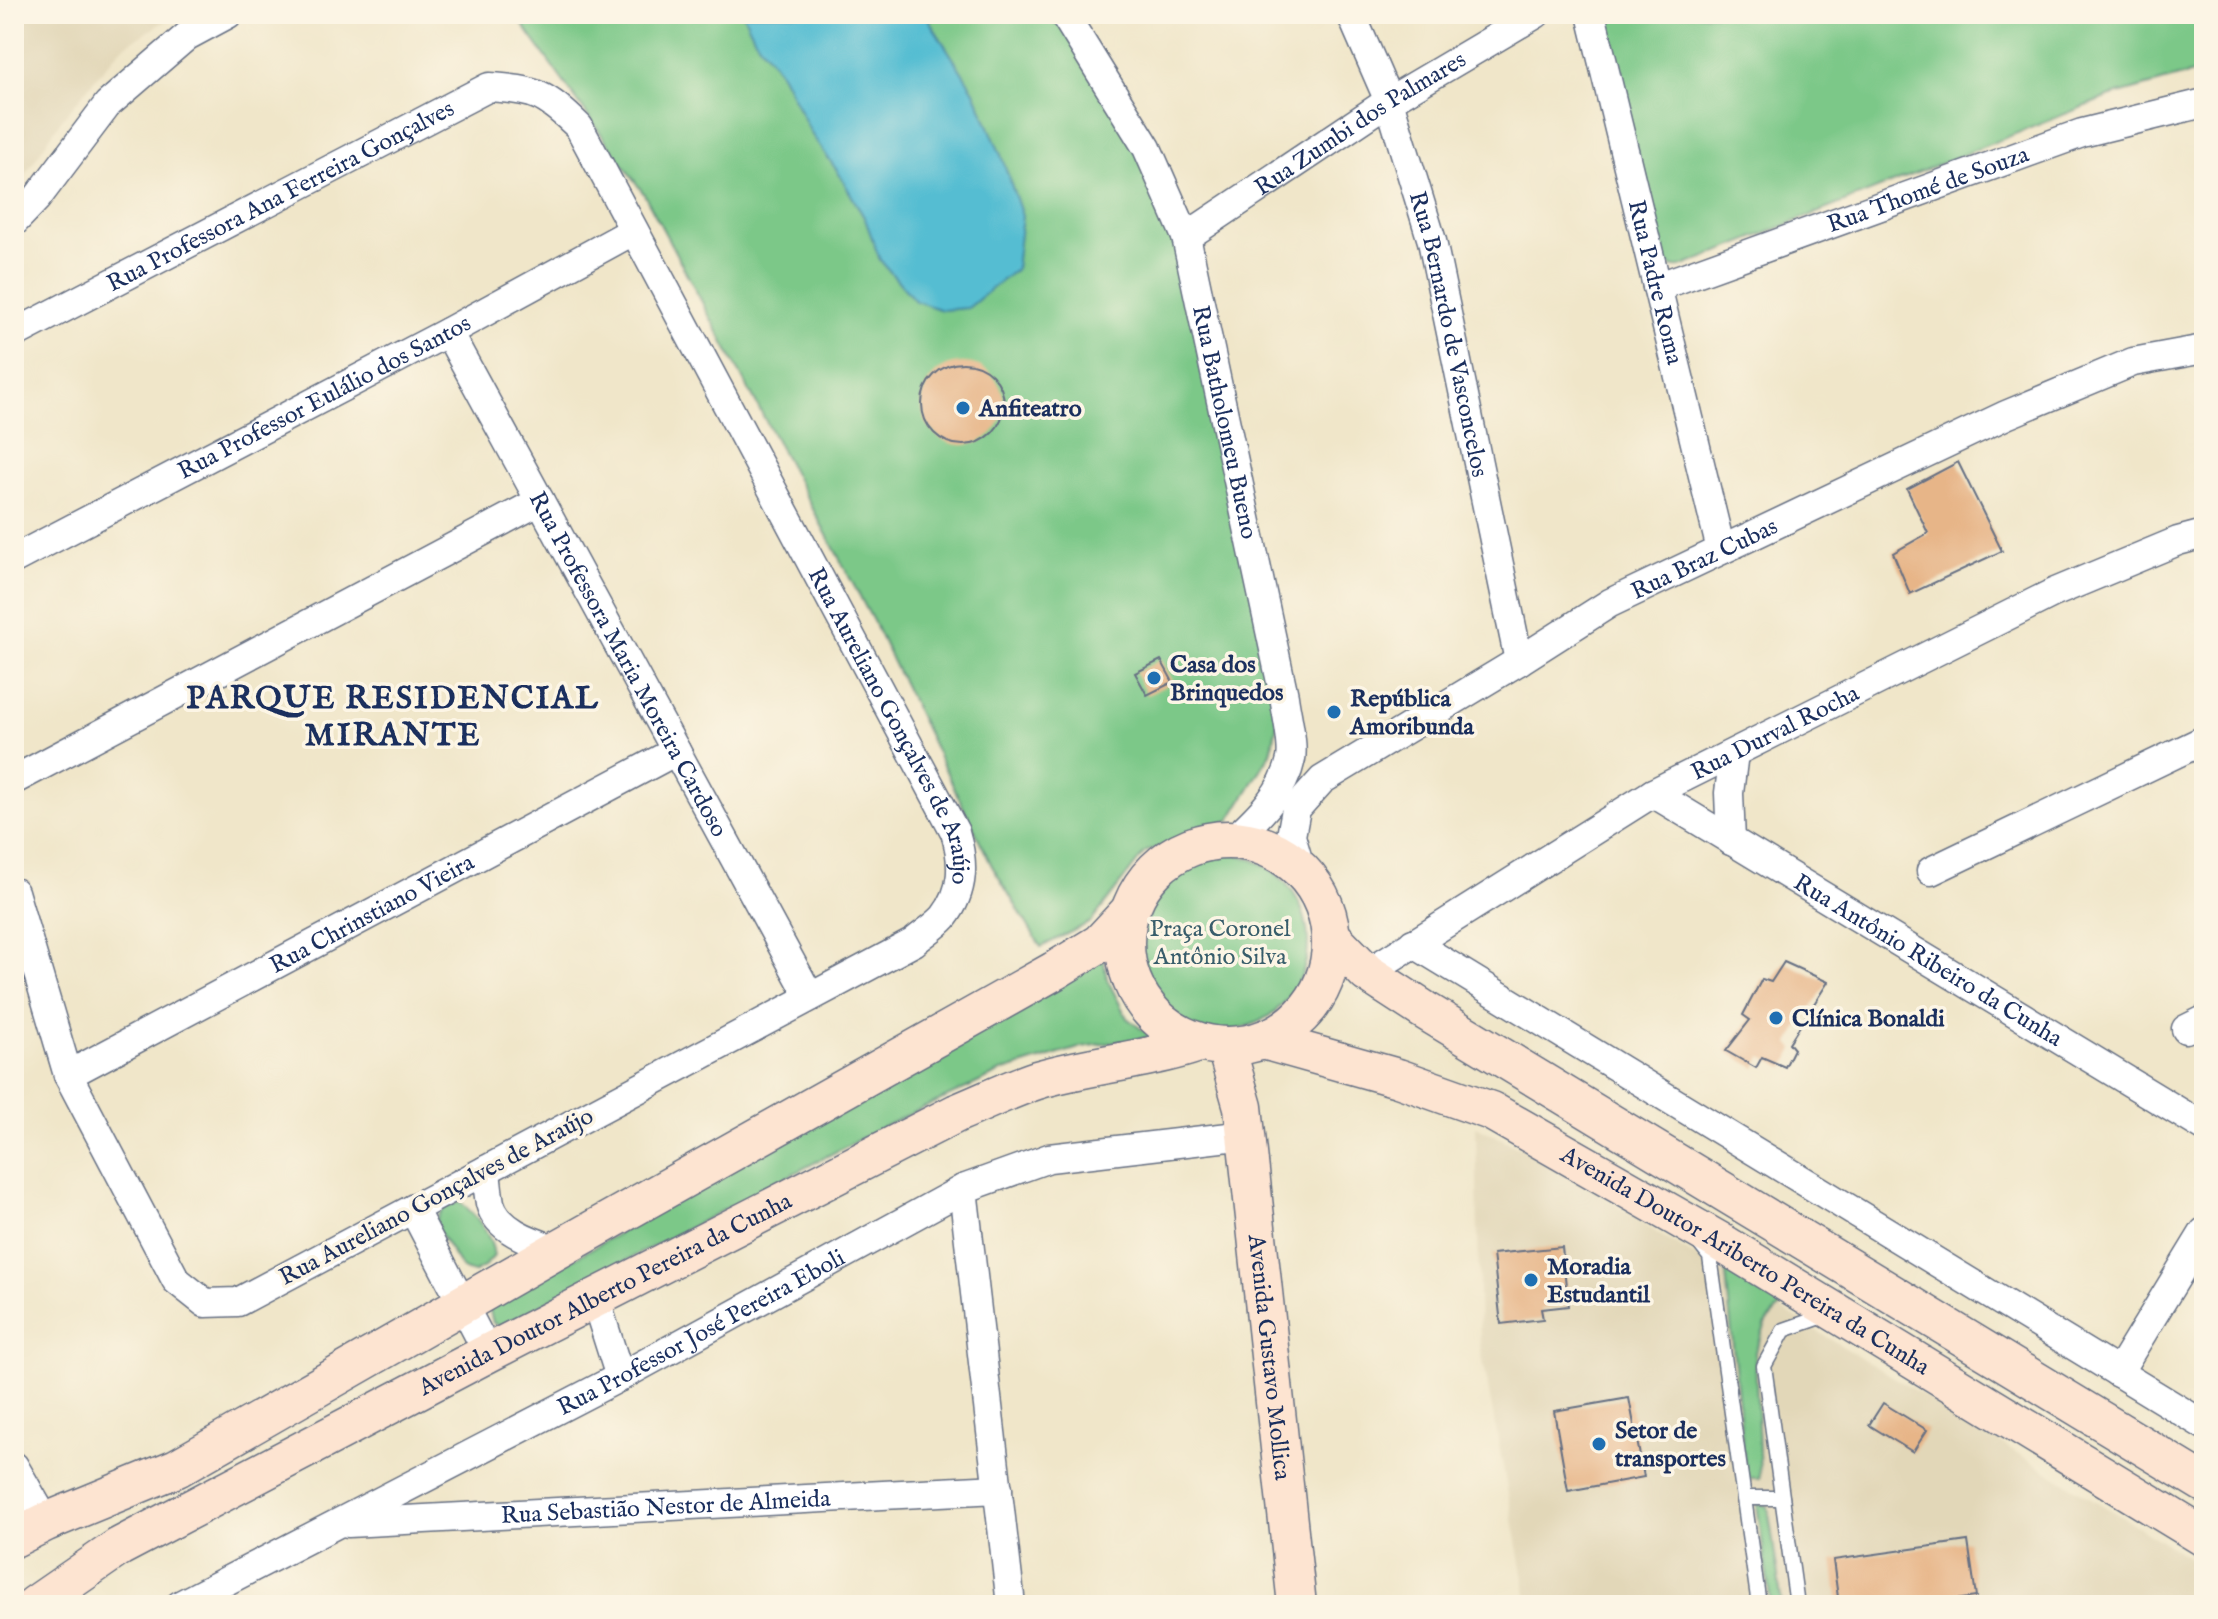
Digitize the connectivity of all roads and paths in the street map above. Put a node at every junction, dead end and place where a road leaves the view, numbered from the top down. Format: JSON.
{"nodes":[{"id":1,"x":228,"y":14,"type":"edge"},
{"id":2,"x":1064,"y":14,"type":"edge"},
{"id":3,"x":1351,"y":14,"type":"edge"},
{"id":4,"x":1536,"y":14,"type":"edge"},
{"id":5,"x":1591,"y":14,"type":"edge"},
{"id":6,"x":552,"y":101,"type":"joint"},
{"id":7,"x":1389,"y":101,"type":"junction"},
{"id":8,"x":2204,"y":103,"type":"edge"},
{"id":9,"x":14,"y":222,"type":"edge"},
{"id":10,"x":633,"y":231,"type":"junction"},
{"id":11,"x":1186,"y":237,"type":"junction"},
{"id":12,"x":1657,"y":287,"type":"junction"},
{"id":13,"x":448,"y":332,"type":"junction"},
{"id":14,"x":14,"y":334,"type":"edge"},
{"id":15,"x":2204,"y":349,"type":"edge"},
{"id":16,"x":540,"y":501,"type":"junction"},
{"id":17,"x":2204,"y":534,"type":"edge"},
{"id":18,"x":1721,"y":550,"type":"junction"},
{"id":19,"x":14,"y":559,"type":"edge"},
{"id":20,"x":1519,"y":661,"type":"junction"},
{"id":21,"x":1289,"y":737,"type":"junction"},
{"id":22,"x":2204,"y":740,"type":"edge"},
{"id":23,"x":676,"y":751,"type":"junction"},
{"id":24,"x":1734,"y":753,"type":"junction"},
{"id":25,"x":1353,"y":761,"type":"junction"},
{"id":26,"x":14,"y":780,"type":"edge"},
{"id":27,"x":1653,"y":793,"type":"junction"},
{"id":28,"x":1233,"y":840,"type":"junction"},
{"id":29,"x":1731,"y":841,"type":"junction"},
{"id":30,"x":1301,"y":870,"type":"junction"},
{"id":31,"x":1931,"y":871,"type":"dead end"},
{"id":32,"x":14,"y":892,"type":"edge"},
{"id":33,"x":1128,"y":913,"type":"junction"},
{"id":34,"x":1332,"y":937,"type":"junction"},
{"id":35,"x":1413,"y":943,"type":"junction"},
{"id":36,"x":1367,"y":973,"type":"junction"},
{"id":37,"x":810,"y":997,"type":"junction"},
{"id":38,"x":1237,"y":1043,"type":"junction"},
{"id":39,"x":68,"y":1075,"type":"junction"},
{"id":40,"x":1244,"y":1121,"type":"junction"},
{"id":41,"x":2204,"y":1127,"type":"edge"},
{"id":42,"x":486,"y":1170,"type":"junction"},
{"id":43,"x":963,"y":1189,"type":"junction"},
{"id":44,"x":413,"y":1209,"type":"junction"},
{"id":45,"x":1682,"y":1220,"type":"junction"},
{"id":46,"x":2204,"y":1232,"type":"edge"},
{"id":47,"x":557,"y":1250,"type":"junction"},
{"id":48,"x":595,"y":1298,"type":"junction"},
{"id":49,"x":463,"y":1304,"type":"junction"},
{"id":50,"x":1835,"y":1312,"type":"junction"},
{"id":51,"x":488,"y":1353,"type":"junction"},
{"id":52,"x":2118,"y":1373,"type":"junction"},
{"id":53,"x":620,"y":1377,"type":"junction"},
{"id":54,"x":2204,"y":1425,"type":"edge"},
{"id":55,"x":14,"y":1466,"type":"edge"},
{"id":56,"x":2204,"y":1483,"type":"edge"},
{"id":57,"x":998,"y":1489,"type":"junction"},
{"id":58,"x":1744,"y":1498,"type":"junction"},
{"id":59,"x":1782,"y":1498,"type":"junction"},
{"id":60,"x":335,"y":1524,"type":"junction"},
{"id":61,"x":30,"y":1530,"type":"edge"},
{"id":62,"x":2204,"y":1537,"type":"edge"},
{"id":63,"x":35,"y":1605,"type":"edge"},
{"id":64,"x":180,"y":1605,"type":"edge"},
{"id":65,"x":1011,"y":1605,"type":"edge"},
{"id":66,"x":1297,"y":1605,"type":"edge"},
{"id":67,"x":1759,"y":1605,"type":"edge"},
{"id":68,"x":1797,"y":1605,"type":"edge"}],
"edges":[{"from":1,"to":9,"type":"street"},
{"from":2,"to":11,"type":"street","name":"Rua Batholomeu Bueno"},
{"from":3,"to":7,"type":"street","name":"Rua Bernardo de Vasconcelos"},
{"from":4,"to":7,"type":"street","name":"Rua Zumbi dos Palmares"},
{"from":5,"to":12,"type":"street","name":"Rua Padre Roma"},
{"from":6,"to":10,"type":"street","name":"Rua Aureliano Gonçalves de Araújo"},
{"from":6,"to":14,"type":"street","name":"Rua Professora Ana Ferreira Gonçalves"},
{"from":7,"to":11,"type":"street","name":"Rua Zumbi dos Palmares"},
{"from":7,"to":20,"type":"street","name":"Rua Bernardo de Vasconcelos"},
{"from":8,"to":12,"type":"street","name":"Rua Thomé de Souza"},
{"from":10,"to":13,"type":"street","name":"Rua Professor Eulálio dos Santos"},
{"from":10,"to":37,"type":"street","name":"Rua Aureliano Gonçalves de Araújo"},
{"from":11,"to":21,"type":"street","name":"Rua Batholomeu Bueno"},
{"from":12,"to":18,"type":"street","name":"Rua Padre Roma"},
{"from":13,"to":16,"type":"street","name":"Rua Professora Maria Moreira Cardoso"},
{"from":13,"to":19,"type":"street","name":"Rua Professor Eulálio dos Santos"},
{"from":15,"to":18,"type":"street","name":"Rua Braz Cubas"},
{"from":16,"to":23,"type":"street","name":"Rua Professora Maria Moreira Cardoso"},
{"from":16,"to":26,"type":"street"},
{"from":17,"to":24,"type":"street","name":"Rua Durval Rocha"},
{"from":18,"to":20,"type":"street","name":"Rua Braz Cubas"},
{"from":20,"to":25,"type":"street","name":"Rua Braz Cubas"},
{"from":21,"to":25,"type":"street"},
{"from":21,"to":28,"type":"street","name":"Rua Batholomeu Bueno"},
{"from":22,"to":31,"type":"street"},
{"from":23,"to":37,"type":"street","name":"Rua Professora Maria Moreira Cardoso"},
{"from":23,"to":39,"type":"street","name":"Rua Chrinstiano Vieira"},
{"from":24,"to":27,"type":"street","name":"Rua Durval Rocha"},
{"from":24,"to":29,"type":"street"},
{"from":25,"to":30,"type":"street","name":"Rua Braz Cubas"},
{"from":27,"to":29,"type":"street","name":"Rua Antônio Ribeiro da Cunha"},
{"from":27,"to":35,"type":"street","name":"Rua Durval Rocha"},
{"from":28,"to":30,"type":"main road"},
{"from":28,"to":33,"type":"main road"},
{"from":29,"to":41,"type":"street","name":"Rua Antônio Ribeiro da Cunha"},
{"from":30,"to":34,"type":"main road"},
{"from":32,"to":39,"type":"street"},
{"from":33,"to":38,"type":"main road"},
{"from":33,"to":47,"type":"main road"},
{"from":34,"to":36,"type":"main road","name":"Avenida Doutor Ariberto Pereira da Cunha"},
{"from":34,"to":38,"type":"main road"},
{"from":35,"to":36,"type":"street","name":"Rua Durval Rocha"},
{"from":35,"to":52,"type":"street"},
{"from":36,"to":56,"type":"main road","name":"Avenida Doutor Ariberto Pereira da Cunha"},
{"from":37,"to":42,"type":"street","name":"Rua Aureliano Gonçalves de Araújo"},
{"from":38,"to":40,"type":"main road","name":"Avenida Gustavo Mollica"},
{"from":38,"to":45,"type":"main road","name":"Avenida Doutor Ariberto Pereira da Cunha"},
{"from":38,"to":48,"type":"main road","name":"Avenida Doutor Alberto Pereira da Cunha"},
{"from":39,"to":44,"type":"street","name":"Rua Aureliano Gonçalves de Araújo"},
{"from":40,"to":43,"type":"street","name":"Rua Professor José Pereira Eboli"},
{"from":40,"to":66,"type":"main road","name":"Avenida Gustavo Mollica"},
{"from":42,"to":44,"type":"street","name":"Rua Aureliano Gonçalves de Araújo"},
{"from":42,"to":47,"type":"street"},
{"from":43,"to":53,"type":"street","name":"Rua Professor José Pereira Eboli"},
{"from":43,"to":57,"type":"street"},
{"from":44,"to":49,"type":"street"},
{"from":45,"to":50,"type":"main road","name":"Avenida Doutor Ariberto Pereira da Cunha"},
{"from":45,"to":58,"type":"lane"},
{"from":46,"to":52,"type":"street"},
{"from":47,"to":49,"type":"main road"},
{"from":48,"to":51,"type":"main road","name":"Avenida Doutor Alberto Pereira da Cunha"},
{"from":48,"to":53,"type":"street"},
{"from":49,"to":51,"type":"street"},
{"from":49,"to":61,"type":"main road"},
{"from":50,"to":59,"type":"lane"},
{"from":50,"to":62,"type":"main road","name":"Avenida Doutor Ariberto Pereira da Cunha"},
{"from":51,"to":63,"type":"main road","name":"Avenida Doutor Alberto Pereira da Cunha"},
{"from":52,"to":54,"type":"street"},
{"from":53,"to":60,"type":"street","name":"Rua Professor José Pereira Eboli"},
{"from":55,"to":61,"type":"street"},
{"from":57,"to":60,"type":"street","name":"Rua Sebastião Nestor de Almeida"},
{"from":57,"to":65,"type":"street"},
{"from":58,"to":59,"type":"lane"},
{"from":58,"to":67,"type":"lane"},
{"from":59,"to":68,"type":"lane"},
{"from":60,"to":64,"type":"street","name":"Rua Professor José Pereira Eboli"}]}
